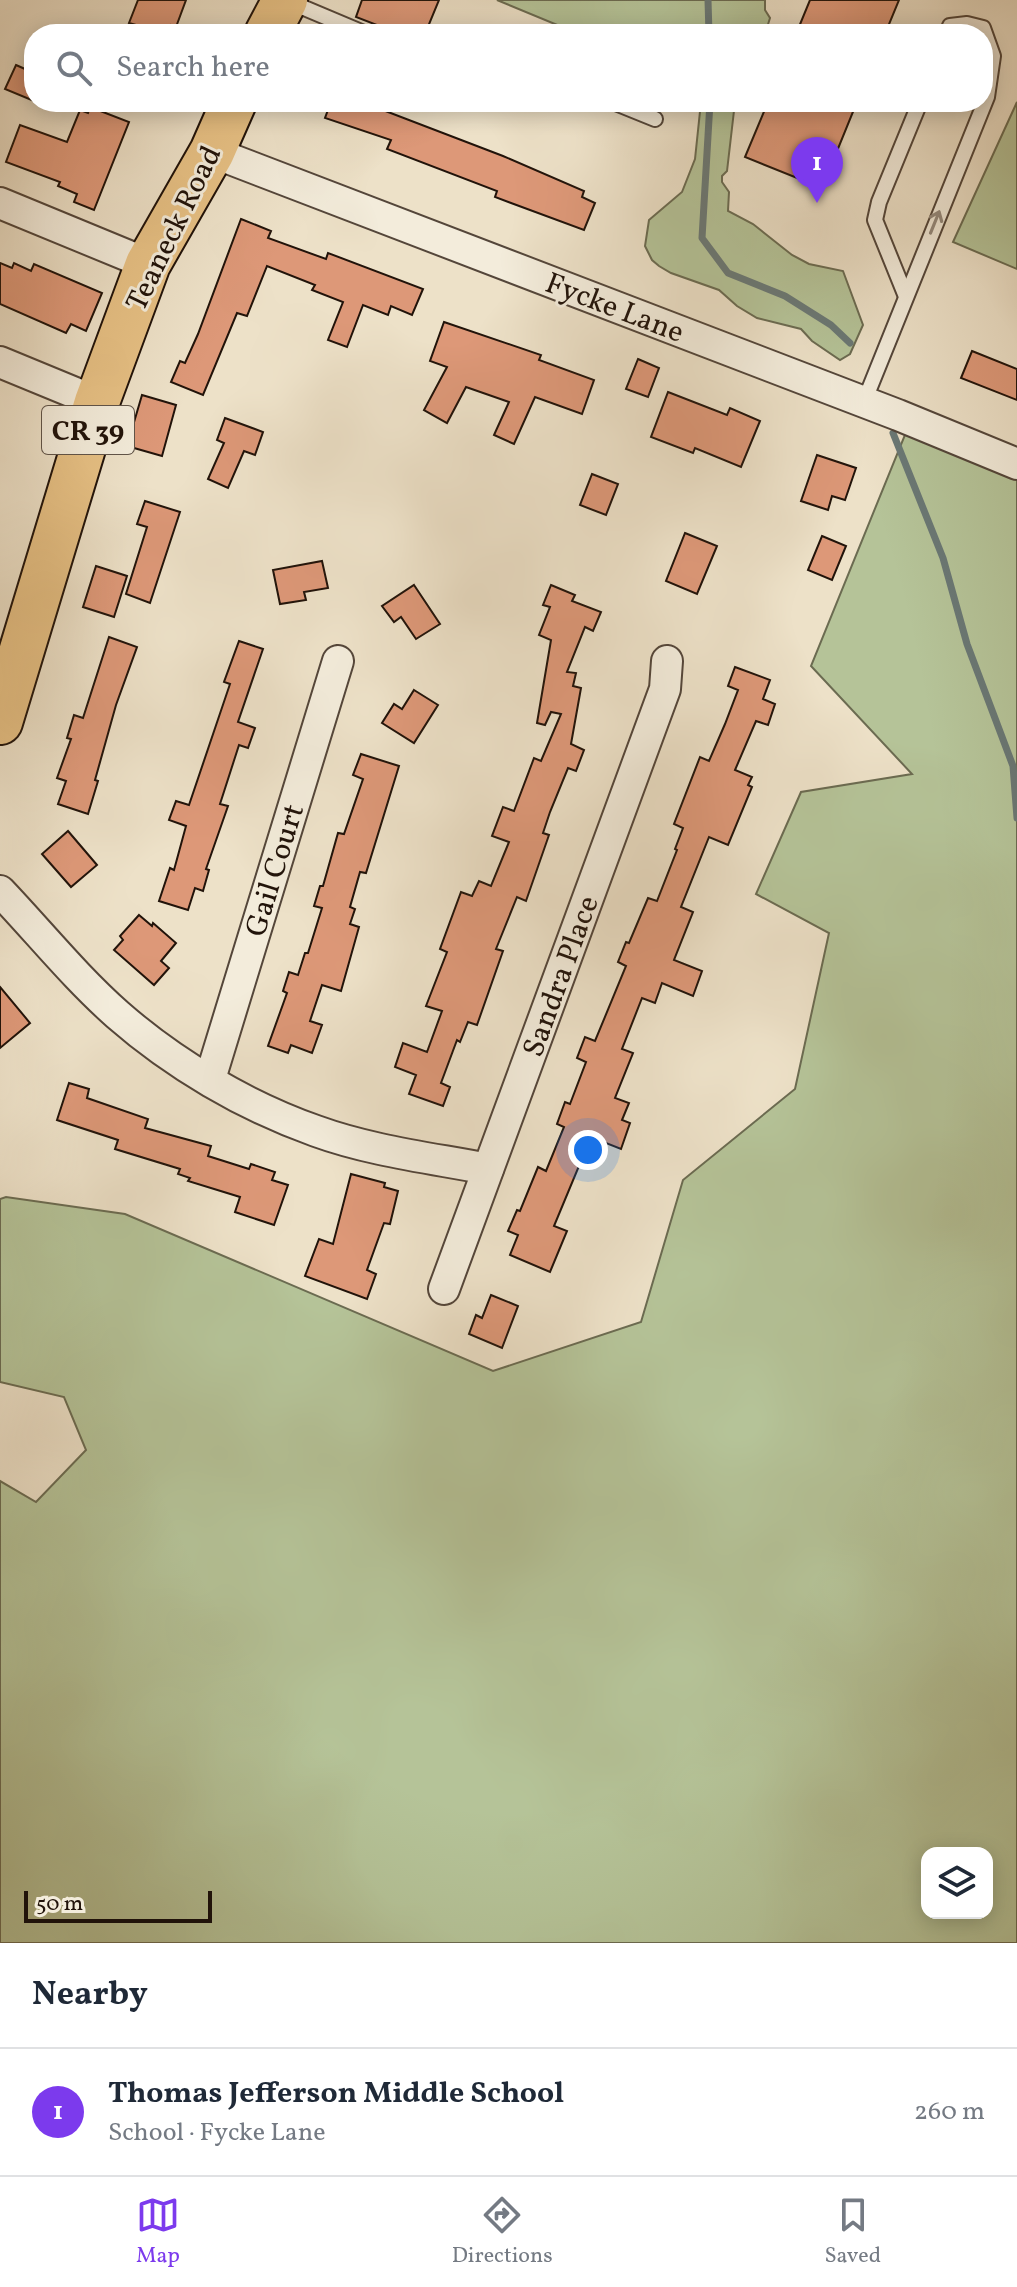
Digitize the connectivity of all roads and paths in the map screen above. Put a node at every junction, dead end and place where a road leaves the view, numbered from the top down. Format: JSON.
{"nodes":[{"id":1,"x":286,"y":0,"type":"edge"},
{"id":2,"x":273,"y":24,"type":"edge"},
{"id":3,"x":342,"y":24,"type":"edge"},
{"id":4,"x":230,"y":112,"type":"edge"},
{"id":5,"x":638,"y":112,"type":"edge"},
{"id":6,"x":916,"y":112,"type":"edge"},
{"id":7,"x":981,"y":112,"type":"edge"},
{"id":8,"x":655,"y":119,"type":"dead end"},
{"id":9,"x":212,"y":152,"type":"junction"},
{"id":10,"x":0,"y":203,"type":"edge"},
{"id":11,"x":148,"y":264,"type":"junction"},
{"id":12,"x":905,"y":294,"type":"junction"},
{"id":13,"x":0,"y":362,"type":"edge"},
{"id":14,"x":97,"y":402,"type":"junction"},
{"id":15,"x":864,"y":402,"type":"junction"},
{"id":16,"x":1017,"y":464,"type":"edge"},
{"id":17,"x":338,"y":661,"type":"dead end"},
{"id":18,"x":667,"y":661,"type":"dead end"},
{"id":19,"x":0,"y":722,"type":"edge"},
{"id":20,"x":0,"y":891,"type":"edge"},
{"id":21,"x":210,"y":1079,"type":"junction"},
{"id":22,"x":488,"y":1169,"type":"junction"},
{"id":23,"x":444,"y":1289,"type":"dead end"}],
"edges":[{"from":1,"to":2,"type":"main road"},
{"from":1,"to":3,"type":"lane"},
{"from":4,"to":9,"type":"main road","name":"Teaneck Road","number":"CR 39"},
{"from":5,"to":8,"type":"lane"},
{"from":6,"to":12,"type":"lane"},
{"from":12,"to":7,"type":"lane","one_way":true},
{"from":9,"to":11,"type":"main road","name":"Teaneck Road","number":"CR 39"},
{"from":9,"to":15,"type":"street","name":"Fycke Lane"},
{"from":10,"to":11,"type":"street"},
{"from":11,"to":14,"type":"main road","name":"Teaneck Road","number":"CR 39"},
{"from":12,"to":15,"type":"lane"},
{"from":13,"to":14,"type":"street"},
{"from":14,"to":19,"type":"main road","name":"Teaneck Road","number":"CR 39"},
{"from":15,"to":16,"type":"street","name":"Fycke Lane"},
{"from":17,"to":21,"type":"street","name":"Gail Court"},
{"from":18,"to":22,"type":"street","name":"Sandra Place"},
{"from":20,"to":21,"type":"street"},
{"from":21,"to":22,"type":"street"},
{"from":22,"to":23,"type":"street","name":"Sandra Place"}]}
